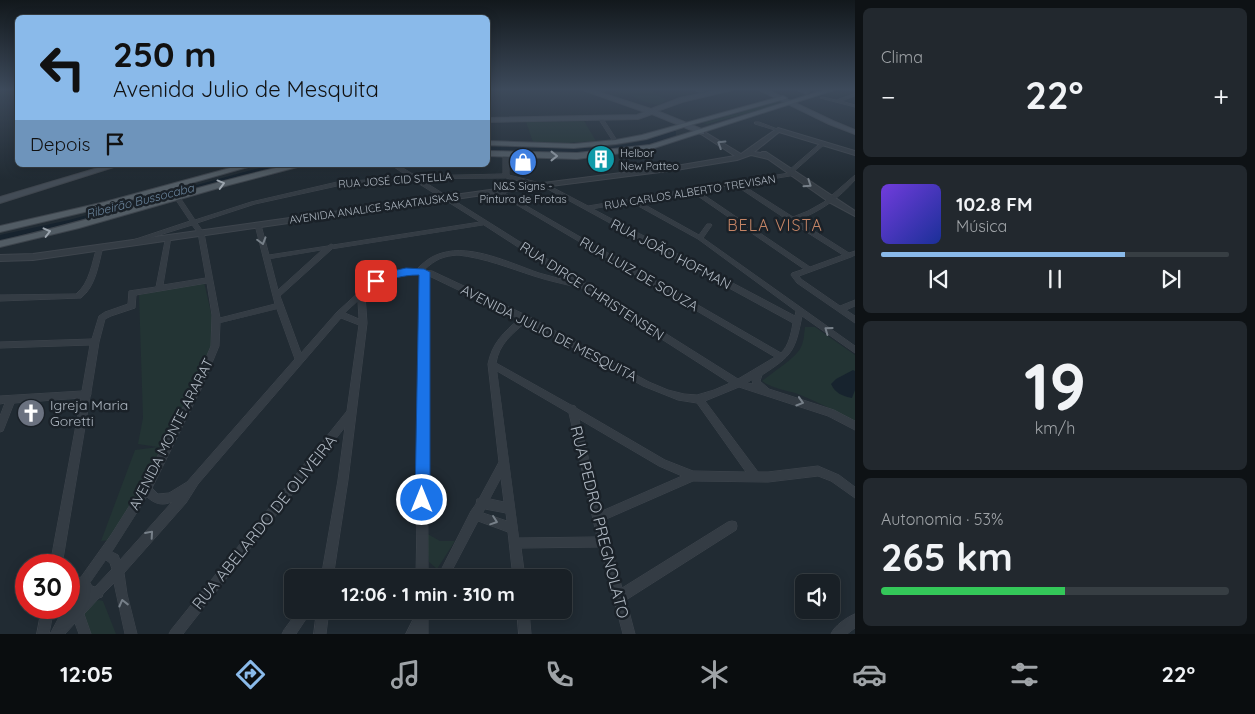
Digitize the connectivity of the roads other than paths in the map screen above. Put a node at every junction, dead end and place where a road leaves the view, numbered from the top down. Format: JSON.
{"nodes":[{"id":1,"x":490,"y":120,"type":"edge"},
{"id":2,"x":511,"y":120,"type":"edge"},
{"id":3,"x":601,"y":120,"type":"edge"},
{"id":4,"x":668,"y":120,"type":"edge"},
{"id":5,"x":702,"y":120,"type":"edge"},
{"id":6,"x":708,"y":120,"type":"edge"},
{"id":7,"x":740,"y":120,"type":"edge"},
{"id":8,"x":819,"y":120,"type":"edge"},
{"id":9,"x":732,"y":122,"type":"junction"},
{"id":10,"x":757,"y":123,"type":"dead end"},
{"id":11,"x":682,"y":125,"type":"junction"},
{"id":12,"x":698,"y":130,"type":"junction"},
{"id":13,"x":778,"y":130,"type":"junction"},
{"id":14,"x":661,"y":132,"type":"junction"},
{"id":15,"x":855,"y":132,"type":"edge"},
{"id":16,"x":674,"y":139,"type":"junction"},
{"id":17,"x":616,"y":142,"type":"junction"},
{"id":18,"x":490,"y":143,"type":"edge"},
{"id":19,"x":824,"y":143,"type":"junction"},
{"id":20,"x":756,"y":147,"type":"junction"},
{"id":21,"x":855,"y":152,"type":"edge"},
{"id":22,"x":490,"y":154,"type":"edge"},
{"id":23,"x":506,"y":154,"type":"junction"},
{"id":24,"x":744,"y":155,"type":"junction"},
{"id":25,"x":768,"y":157,"type":"junction"},
{"id":26,"x":109,"y":167,"type":"edge"},
{"id":27,"x":244,"y":167,"type":"edge"},
{"id":28,"x":293,"y":167,"type":"edge"},
{"id":29,"x":397,"y":167,"type":"edge"},
{"id":30,"x":792,"y":173,"type":"junction"},
{"id":31,"x":506,"y":176,"type":"junction"},
{"id":32,"x":855,"y":177,"type":"edge"},
{"id":33,"x":414,"y":178,"type":"junction"},
{"id":34,"x":738,"y":185,"type":"junction"},
{"id":35,"x":546,"y":186,"type":"junction"},
{"id":36,"x":497,"y":191,"type":"junction"},
{"id":37,"x":694,"y":191,"type":"junction"},
{"id":38,"x":177,"y":197,"type":"junction"},
{"id":39,"x":448,"y":198,"type":"junction"},
{"id":40,"x":0,"y":200,"type":"edge"},
{"id":41,"x":832,"y":200,"type":"junction"},
{"id":42,"x":633,"y":201,"type":"junction"},
{"id":43,"x":586,"y":208,"type":"junction"},
{"id":44,"x":855,"y":214,"type":"edge"},
{"id":45,"x":791,"y":220,"type":"junction"},
{"id":46,"x":194,"y":221,"type":"junction"},
{"id":47,"x":486,"y":223,"type":"junction"},
{"id":48,"x":258,"y":225,"type":"junction"},
{"id":49,"x":709,"y":225,"type":"dead end"},
{"id":50,"x":0,"y":229,"type":"edge"},
{"id":51,"x":201,"y":233,"type":"junction"},
{"id":52,"x":168,"y":237,"type":"junction"},
{"id":53,"x":700,"y":238,"type":"junction"},
{"id":54,"x":132,"y":242,"type":"junction"},
{"id":55,"x":0,"y":244,"type":"edge"},
{"id":56,"x":331,"y":246,"type":"junction"},
{"id":57,"x":100,"y":247,"type":"junction"},
{"id":58,"x":852,"y":255,"type":"edge"},
{"id":59,"x":267,"y":257,"type":"junction"},
{"id":60,"x":0,"y":258,"type":"edge"},
{"id":61,"x":552,"y":265,"type":"junction"},
{"id":62,"x":808,"y":269,"type":"junction"},
{"id":63,"x":422,"y":272,"type":"junction"},
{"id":64,"x":536,"y":274,"type":"junction"},
{"id":65,"x":210,"y":280,"type":"junction"},
{"id":66,"x":159,"y":288,"type":"junction"},
{"id":67,"x":589,"y":289,"type":"junction"},
{"id":68,"x":361,"y":293,"type":"junction"},
{"id":69,"x":276,"y":296,"type":"junction"},
{"id":70,"x":0,"y":298,"type":"edge"},
{"id":71,"x":855,"y":303,"type":"edge"},
{"id":72,"x":279,"y":306,"type":"junction"},
{"id":73,"x":840,"y":309,"type":"junction"},
{"id":74,"x":800,"y":311,"type":"junction"},
{"id":75,"x":340,"y":314,"type":"junction"},
{"id":76,"x":525,"y":318,"type":"junction"},
{"id":77,"x":855,"y":320,"type":"edge"},
{"id":78,"x":217,"y":321,"type":"junction"},
{"id":79,"x":797,"y":321,"type":"junction"},
{"id":80,"x":363,"y":323,"type":"junction"},
{"id":81,"x":95,"y":342,"type":"junction"},
{"id":82,"x":0,"y":346,"type":"edge"},
{"id":83,"x":855,"y":350,"type":"edge"},
{"id":84,"x":781,"y":357,"type":"junction"},
{"id":85,"x":300,"y":361,"type":"junction"},
{"id":86,"x":492,"y":364,"type":"junction"},
{"id":87,"x":758,"y":372,"type":"junction"},
{"id":88,"x":737,"y":383,"type":"junction"},
{"id":89,"x":87,"y":394,"type":"junction"},
{"id":90,"x":771,"y":394,"type":"junction"},
{"id":91,"x":11,"y":399,"type":"junction"},
{"id":92,"x":699,"y":399,"type":"junction"},
{"id":93,"x":0,"y":400,"type":"edge"},
{"id":94,"x":572,"y":409,"type":"junction"},
{"id":95,"x":353,"y":411,"type":"junction"},
{"id":96,"x":855,"y":426,"type":"edge"},
{"id":97,"x":0,"y":428,"type":"edge"},
{"id":98,"x":504,"y":463,"type":"junction"},
{"id":99,"x":693,"y":476,"type":"junction"},
{"id":100,"x":756,"y":477,"type":"junction"},
{"id":101,"x":194,"y":481,"type":"junction"},
{"id":102,"x":146,"y":489,"type":"junction"},
{"id":103,"x":855,"y":493,"type":"edge"},
{"id":104,"x":481,"y":503,"type":"junction"},
{"id":105,"x":509,"y":508,"type":"junction"},
{"id":106,"x":474,"y":515,"type":"junction"},
{"id":107,"x":599,"y":517,"type":"junction"},
{"id":108,"x":732,"y":526,"type":"dead end"},
{"id":109,"x":512,"y":528,"type":"junction"},
{"id":110,"x":604,"y":542,"type":"junction"},
{"id":111,"x":515,"y":543,"type":"junction"},
{"id":112,"x":104,"y":553,"type":"junction"},
{"id":113,"x":58,"y":554,"type":"edge"},
{"id":114,"x":328,"y":569,"type":"edge"},
{"id":115,"x":422,"y":569,"type":"edge"},
{"id":116,"x":447,"y":569,"type":"edge"},
{"id":117,"x":518,"y":569,"type":"edge"},
{"id":118,"x":118,"y":570,"type":"junction"},
{"id":119,"x":84,"y":582,"type":"junction"},
{"id":120,"x":80,"y":590,"type":"edge"},
{"id":121,"x":98,"y":593,"type":"junction"},
{"id":122,"x":619,"y":598,"type":"junction"},
{"id":123,"x":80,"y":603,"type":"edge"},
{"id":124,"x":46,"y":619,"type":"edge"},
{"id":125,"x":65,"y":619,"type":"edge"},
{"id":126,"x":78,"y":619,"type":"edge"},
{"id":127,"x":299,"y":619,"type":"edge"},
{"id":128,"x":322,"y":619,"type":"edge"},
{"id":129,"x":420,"y":619,"type":"edge"},
{"id":130,"x":423,"y":619,"type":"edge"},
{"id":131,"x":523,"y":619,"type":"edge"},
{"id":132,"x":855,"y":620,"type":"edge"},
{"id":133,"x":43,"y":634,"type":"edge"},
{"id":134,"x":56,"y":634,"type":"edge"},
{"id":135,"x":85,"y":634,"type":"edge"},
{"id":136,"x":131,"y":634,"type":"edge"},
{"id":137,"x":175,"y":634,"type":"edge"},
{"id":138,"x":288,"y":634,"type":"edge"},
{"id":139,"x":320,"y":634,"type":"edge"},
{"id":140,"x":412,"y":634,"type":"edge"},
{"id":141,"x":422,"y":634,"type":"edge"},
{"id":142,"x":525,"y":634,"type":"edge"},
{"id":143,"x":629,"y":634,"type":"edge"},
{"id":144,"x":837,"y":634,"type":"edge"}],
"edges":[{"from":1,"to":2,"type":"main road"},
{"from":3,"to":17,"type":"street"},
{"from":4,"to":11,"type":"main road"},
{"from":5,"to":11,"type":"main road"},
{"from":6,"to":9,"type":"main road"},
{"from":7,"to":9,"type":"main road"},
{"from":8,"to":15,"type":"main road"},
{"from":9,"to":12,"type":"main road"},
{"from":10,"to":13,"type":"street"},
{"from":11,"to":12,"type":"main road"},
{"from":11,"to":14,"type":"main road"},
{"from":12,"to":16,"type":"main road"},
{"from":24,"to":12,"type":"street","one_way":true},
{"from":13,"to":19,"type":"street"},
{"from":13,"to":20,"type":"street","name":"AVENIDA ANALICE SAKATAUSKAS"},
{"from":14,"to":16,"type":"main road"},
{"from":14,"to":17,"type":"main road"},
{"from":23,"to":16,"type":"main road","one_way":true},
{"from":17,"to":18,"type":"main road"},
{"from":19,"to":21,"type":"street"},
{"from":19,"to":30,"type":"street"},
{"from":20,"to":24,"type":"street","name":"AVENIDA ANALICE SAKATAUSKAS"},
{"from":20,"to":25,"type":"street"},
{"from":22,"to":23,"type":"main road"},
{"from":23,"to":31,"type":"street"},
{"from":24,"to":25,"type":"street","name":"AVENIDA ANALICE SAKATAUSKAS"},
{"from":24,"to":35,"type":"street","name":"AVENIDA ANALICE SAKATAUSKAS"},
{"from":25,"to":30,"type":"street"},
{"from":26,"to":40,"type":"main road"},
{"from":27,"to":50,"type":"main road"},
{"from":38,"to":28,"type":"main road","one_way":true},
{"from":29,"to":33,"type":"street","name":"RUA DIRCE CHRISTENSEN"},
{"from":30,"to":34,"type":"street","name":"RUA CARLOS ALBERTO TREVISAN"},
{"from":30,"to":41,"type":"street","one_way":true},
{"from":31,"to":33,"type":"street","name":"RUA JOSÉ CID STELLA"},
{"from":31,"to":35,"type":"street","name":"RUA JOSÉ CID STELLA"},
{"from":32,"to":41,"type":"street"},
{"from":33,"to":39,"type":"street","name":"RUA DIRCE CHRISTENSEN"},
{"from":33,"to":46,"type":"street","name":"RUA JOSÉ CID STELLA"},
{"from":34,"to":37,"type":"street","name":"RUA CARLOS ALBERTO TREVISAN"},
{"from":34,"to":45,"type":"street"},
{"from":35,"to":36,"type":"street","name":"AVENIDA ANALICE SAKATAUSKAS"},
{"from":35,"to":43,"type":"street","name":"RUA JOÃO HOFMAN"},
{"from":36,"to":39,"type":"street","name":"AVENIDA ANALICE SAKATAUSKAS"},
{"from":36,"to":84,"type":"street","name":"RUA LUIZ DE SOUZA"},
{"from":37,"to":42,"type":"street","name":"RUA CARLOS ALBERTO TREVISAN"},
{"from":37,"to":62,"type":"street"},
{"from":38,"to":46,"type":"street","name":"AVENIDA MONTE ARARAT"},
{"from":55,"to":38,"type":"main road","one_way":true},
{"from":39,"to":47,"type":"street","name":"RUA DIRCE CHRISTENSEN"},
{"from":39,"to":48,"type":"street","name":"AVENIDA ANALICE SAKATAUSKAS"},
{"from":41,"to":44,"type":"street"},
{"from":41,"to":45,"type":"street"},
{"from":42,"to":43,"type":"street","name":"RUA CARLOS ALBERTO TREVISAN"},
{"from":42,"to":53,"type":"street"},
{"from":43,"to":79,"type":"street","name":"RUA JOÃO HOFMAN"},
{"from":45,"to":58,"type":"street"},
{"from":46,"to":51,"type":"street","name":"AVENIDA MONTE ARARAT"},
{"from":46,"to":54,"type":"street","name":"RUA JOSÉ CID STELLA"},
{"from":47,"to":56,"type":"street"},
{"from":47,"to":61,"type":"street","name":"RUA DIRCE CHRISTENSEN"},
{"from":48,"to":51,"type":"street","name":"AVENIDA ANALICE SAKATAUSKAS"},
{"from":48,"to":59,"type":"street","one_way":true},
{"from":49,"to":53,"type":"street"},
{"from":51,"to":52,"type":"street","name":"AVENIDA ANALICE SAKATAUSKAS"},
{"from":51,"to":65,"type":"street","name":"AVENIDA MONTE ARARAT"},
{"from":52,"to":54,"type":"street","name":"AVENIDA ANALICE SAKATAUSKAS"},
{"from":52,"to":66,"type":"street"},
{"from":53,"to":74,"type":"street"},
{"from":54,"to":57,"type":"street","name":"AVENIDA ANALICE SAKATAUSKAS"},
{"from":56,"to":59,"type":"street"},
{"from":56,"to":69,"type":"street"},
{"from":57,"to":60,"type":"street","name":"AVENIDA ANALICE SAKATAUSKAS"},
{"from":57,"to":70,"type":"street"},
{"from":58,"to":62,"type":"street"},
{"from":59,"to":69,"type":"street"},
{"from":61,"to":64,"type":"street"},
{"from":61,"to":67,"type":"street","name":"RUA DIRCE CHRISTENSEN"},
{"from":62,"to":73,"type":"street"},
{"from":63,"to":64,"type":"street"},
{"from":63,"to":68,"type":"street","name":"AVENIDA JULIO DE MESQUITA"},
{"from":63,"to":76,"type":"street","name":"AVENIDA JULIO DE MESQUITA"},
{"from":63,"to":115,"type":"street"},
{"from":64,"to":67,"type":"street"},
{"from":65,"to":66,"type":"street"},
{"from":65,"to":78,"type":"street","name":"AVENIDA MONTE ARARAT"},
{"from":66,"to":81,"type":"street"},
{"from":67,"to":88,"type":"street","name":"RUA DIRCE CHRISTENSEN"},
{"from":68,"to":75,"type":"street","name":"AVENIDA JULIO DE MESQUITA"},
{"from":68,"to":80,"type":"street"},
{"from":69,"to":72,"type":"street"},
{"from":71,"to":73,"type":"street"},
{"from":72,"to":78,"type":"street"},
{"from":72,"to":85,"type":"street"},
{"from":73,"to":77,"type":"street"},
{"from":74,"to":79,"type":"street","name":"AVENIDA JULIO DE MESQUITA"},
{"from":83,"to":74,"type":"street","one_way":true},
{"from":75,"to":80,"type":"street"},
{"from":75,"to":85,"type":"street","name":"AVENIDA JULIO DE MESQUITA"},
{"from":76,"to":86,"type":"street"},
{"from":76,"to":92,"type":"street","name":"AVENIDA JULIO DE MESQUITA"},
{"from":78,"to":102,"type":"street","name":"AVENIDA MONTE ARARAT"},
{"from":79,"to":84,"type":"street","name":"AVENIDA JULIO DE MESQUITA"},
{"from":80,"to":95,"type":"street"},
{"from":81,"to":82,"type":"street"},
{"from":81,"to":89,"type":"street"},
{"from":84,"to":87,"type":"street","name":"AVENIDA JULIO DE MESQUITA"},
{"from":85,"to":101,"type":"street","name":"AVENIDA JULIO DE MESQUITA"},
{"from":86,"to":94,"type":"street"},
{"from":86,"to":98,"type":"street"},
{"from":87,"to":88,"type":"street","name":"AVENIDA JULIO DE MESQUITA"},
{"from":87,"to":90,"type":"street"},
{"from":88,"to":90,"type":"street","name":"RUA DIRCE CHRISTENSEN"},
{"from":88,"to":92,"type":"street","name":"AVENIDA JULIO DE MESQUITA"},
{"from":89,"to":91,"type":"street"},
{"from":89,"to":113,"type":"street"},
{"from":90,"to":96,"type":"street","name":"RUA DIRCE CHRISTENSEN","one_way":true},
{"from":91,"to":93,"type":"street"},
{"from":91,"to":97,"type":"street"},
{"from":92,"to":100,"type":"street"},
{"from":94,"to":99,"type":"street"},
{"from":94,"to":107,"type":"street","name":"RUA PEDRO PREGNOLATO"},
{"from":95,"to":114,"type":"street"},
{"from":95,"to":137,"type":"street","name":"RUA ABELARDO DE OLIVEIRA"},
{"from":98,"to":104,"type":"street"},
{"from":98,"to":105,"type":"street"},
{"from":99,"to":100,"type":"street"},
{"from":99,"to":107,"type":"street"},
{"from":100,"to":103,"type":"street"},
{"from":101,"to":102,"type":"street","name":"AVENIDA JULIO DE MESQUITA"},
{"from":118,"to":101,"type":"street","name":"AVENIDA JULIO DE MESQUITA","one_way":true},
{"from":102,"to":112,"type":"street","name":"AVENIDA MONTE ARARAT"},
{"from":104,"to":105,"type":"street"},
{"from":104,"to":106,"type":"street"},
{"from":105,"to":109,"type":"street"},
{"from":106,"to":109,"type":"street","one_way":true},
{"from":106,"to":116,"type":"street"},
{"from":107,"to":110,"type":"street","name":"RUA PEDRO PREGNOLATO"},
{"from":108,"to":122,"type":"street"},
{"from":109,"to":111,"type":"street"},
{"from":110,"to":111,"type":"street"},
{"from":110,"to":122,"type":"street","name":"RUA PEDRO PREGNOLATO"},
{"from":111,"to":117,"type":"street"},
{"from":112,"to":118,"type":"street"},
{"from":112,"to":119,"type":"street","name":"AVENIDA MONTE ARARAT"},
{"from":118,"to":121,"type":"street","name":"AVENIDA JULIO DE MESQUITA"},
{"from":136,"to":118,"type":"street","one_way":true},
{"from":119,"to":120,"type":"street","name":"AVENIDA MONTE ARARAT"},
{"from":119,"to":121,"type":"street"},
{"from":121,"to":123,"type":"street","name":"AVENIDA JULIO DE MESQUITA"},
{"from":122,"to":143,"type":"street","name":"RUA PEDRO PREGNOLATO"},
{"from":124,"to":133,"type":"street"},
{"from":125,"to":134,"type":"street"},
{"from":126,"to":135,"type":"street"},
{"from":127,"to":138,"type":"street"},
{"from":128,"to":139,"type":"street"},
{"from":129,"to":140,"type":"street"},
{"from":130,"to":141,"type":"street"},
{"from":131,"to":142,"type":"street"},
{"from":132,"to":144,"type":"street"}]}
